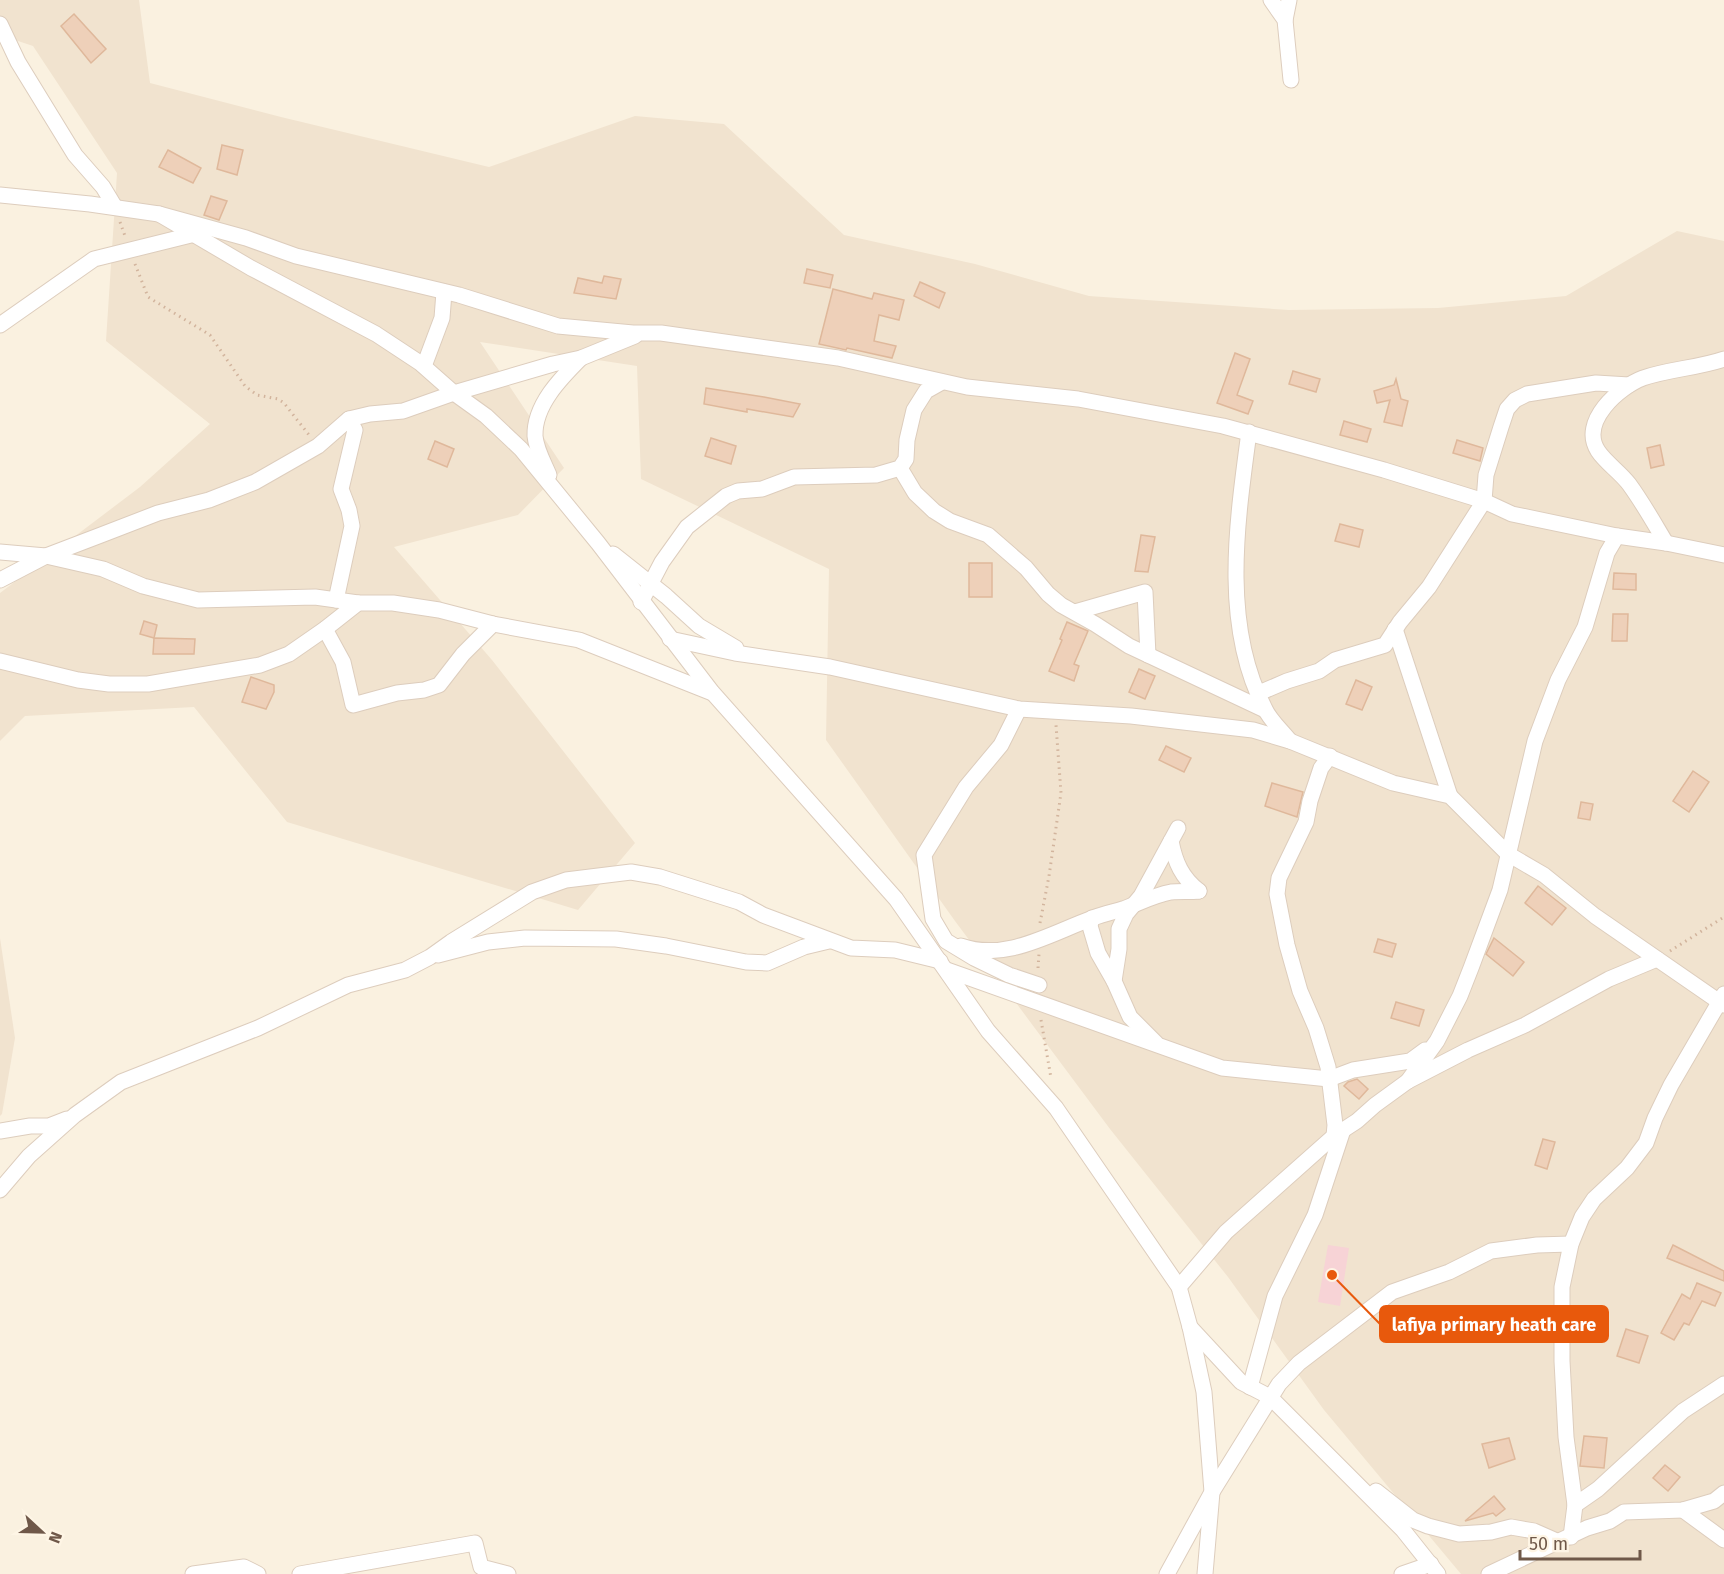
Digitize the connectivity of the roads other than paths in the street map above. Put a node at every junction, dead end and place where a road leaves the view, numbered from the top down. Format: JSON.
{"nodes":[{"id":1,"x":1271,"y":0,"type":"edge"},
{"id":2,"x":1289,"y":0,"type":"edge"},
{"id":3,"x":1285,"y":20,"type":"junction"},
{"id":4,"x":0,"y":24,"type":"edge"},
{"id":5,"x":1291,"y":80,"type":"dead end"},
{"id":6,"x":0,"y":195,"type":"edge"},
{"id":7,"x":115,"y":207,"type":"junction"},
{"id":8,"x":159,"y":214,"type":"junction"},
{"id":9,"x":195,"y":234,"type":"junction"},
{"id":10,"x":444,"y":292,"type":"junction"},
{"id":11,"x":0,"y":325,"type":"edge"},
{"id":12,"x":640,"y":333,"type":"junction"},
{"id":13,"x":581,"y":358,"type":"junction"},
{"id":14,"x":1724,"y":359,"type":"edge"},
{"id":15,"x":424,"y":366,"type":"junction"},
{"id":16,"x":942,"y":382,"type":"junction"},
{"id":17,"x":1629,"y":385,"type":"junction"},
{"id":18,"x":454,"y":393,"type":"junction"},
{"id":19,"x":349,"y":419,"type":"junction"},
{"id":20,"x":1249,"y":432,"type":"junction"},
{"id":21,"x":900,"y":468,"type":"junction"},
{"id":22,"x":554,"y":488,"type":"junction"},
{"id":23,"x":1484,"y":501,"type":"junction"},
{"id":24,"x":1617,"y":536,"type":"junction"},
{"id":25,"x":598,"y":543,"type":"junction"},
{"id":26,"x":1666,"y":543,"type":"junction"},
{"id":27,"x":0,"y":552,"type":"edge"},
{"id":28,"x":1724,"y":555,"type":"edge"},
{"id":29,"x":46,"y":556,"type":"junction"},
{"id":30,"x":0,"y":580,"type":"edge"},
{"id":31,"x":650,"y":583,"type":"junction"},
{"id":32,"x":336,"y":600,"type":"junction"},
{"id":33,"x":641,"y":602,"type":"junction"},
{"id":34,"x":358,"y":603,"type":"junction"},
{"id":35,"x":1075,"y":612,"type":"junction"},
{"id":36,"x":493,"y":624,"type":"junction"},
{"id":37,"x":325,"y":629,"type":"junction"},
{"id":38,"x":1395,"y":629,"type":"junction"},
{"id":39,"x":670,"y":639,"type":"junction"},
{"id":40,"x":1148,"y":655,"type":"junction"},
{"id":41,"x":760,"y":657,"type":"junction"},
{"id":42,"x":0,"y":661,"type":"edge"},
{"id":43,"x":712,"y":692,"type":"junction"},
{"id":44,"x":1259,"y":693,"type":"junction"},
{"id":45,"x":1019,"y":709,"type":"junction"},
{"id":46,"x":1265,"y":710,"type":"junction"},
{"id":47,"x":1290,"y":741,"type":"junction"},
{"id":48,"x":1330,"y":756,"type":"junction"},
{"id":49,"x":1450,"y":796,"type":"junction"},
{"id":50,"x":1508,"y":854,"type":"junction"},
{"id":51,"x":1134,"y":904,"type":"junction"},
{"id":52,"x":1092,"y":918,"type":"junction"},
{"id":53,"x":830,"y":941,"type":"junction"},
{"id":54,"x":946,"y":941,"type":"junction"},
{"id":55,"x":430,"y":957,"type":"junction"},
{"id":56,"x":1657,"y":958,"type":"junction"},
{"id":57,"x":944,"y":965,"type":"junction"},
{"id":58,"x":1114,"y":981,"type":"junction"},
{"id":59,"x":1039,"y":986,"type":"road end"},
{"id":60,"x":1722,"y":1000,"type":"edge"},
{"id":61,"x":1437,"y":1041,"type":"junction"},
{"id":62,"x":1158,"y":1045,"type":"junction"},
{"id":63,"x":1329,"y":1079,"type":"junction"},
{"id":64,"x":1408,"y":1081,"type":"junction"},
{"id":65,"x":75,"y":1115,"type":"junction"},
{"id":66,"x":0,"y":1131,"type":"edge"},
{"id":67,"x":1339,"y":1133,"type":"junction"},
{"id":68,"x":0,"y":1190,"type":"edge"},
{"id":69,"x":1571,"y":1244,"type":"junction"},
{"id":70,"x":1179,"y":1287,"type":"junction"},
{"id":71,"x":1190,"y":1327,"type":"junction"},
{"id":72,"x":1724,"y":1384,"type":"edge"},
{"id":73,"x":1250,"y":1387,"type":"junction"},
{"id":74,"x":1270,"y":1397,"type":"junction"},
{"id":75,"x":1339,"y":1466,"type":"junction"},
{"id":76,"x":1212,"y":1492,"type":"junction"},
{"id":77,"x":1724,"y":1493,"type":"edge"},
{"id":78,"x":1575,"y":1505,"type":"junction"},
{"id":79,"x":1683,"y":1510,"type":"junction"},
{"id":80,"x":1565,"y":1539,"type":"junction"},
{"id":81,"x":1724,"y":1540,"type":"edge"},
{"id":82,"x":1434,"y":1569,"type":"edge"},
{"id":83,"x":193,"y":1574,"type":"edge"},
{"id":84,"x":258,"y":1574,"type":"edge"},
{"id":85,"x":300,"y":1574,"type":"edge"},
{"id":86,"x":508,"y":1574,"type":"edge"},
{"id":87,"x":1167,"y":1574,"type":"edge"},
{"id":88,"x":1205,"y":1574,"type":"edge"},
{"id":89,"x":1402,"y":1574,"type":"edge"},
{"id":90,"x":1489,"y":1574,"type":"edge"}],
"edges":[{"from":1,"to":3,"type":"street"},
{"from":2,"to":3,"type":"street"},
{"from":3,"to":5,"type":"street"},
{"from":4,"to":7,"type":"street"},
{"from":6,"to":7,"type":"street"},
{"from":7,"to":8,"type":"street"},
{"from":8,"to":9,"type":"street"},
{"from":8,"to":10,"type":"street"},
{"from":9,"to":11,"type":"street"},
{"from":9,"to":15,"type":"street"},
{"from":10,"to":12,"type":"street"},
{"from":10,"to":15,"type":"street"},
{"from":12,"to":13,"type":"street"},
{"from":12,"to":16,"type":"street"},
{"from":13,"to":18,"type":"street"},
{"from":13,"to":22,"type":"street"},
{"from":14,"to":17,"type":"street"},
{"from":15,"to":18,"type":"street"},
{"from":16,"to":20,"type":"street"},
{"from":16,"to":21,"type":"street"},
{"from":17,"to":23,"type":"street"},
{"from":17,"to":26,"type":"street"},
{"from":18,"to":19,"type":"street"},
{"from":18,"to":22,"type":"street"},
{"from":19,"to":29,"type":"street"},
{"from":19,"to":32,"type":"street"},
{"from":20,"to":23,"type":"street"},
{"from":20,"to":44,"type":"street"},
{"from":21,"to":31,"type":"street"},
{"from":21,"to":35,"type":"street"},
{"from":22,"to":25,"type":"street"},
{"from":23,"to":24,"type":"street"},
{"from":23,"to":38,"type":"street"},
{"from":24,"to":26,"type":"street"},
{"from":24,"to":50,"type":"street"},
{"from":25,"to":31,"type":"street"},
{"from":25,"to":33,"type":"street"},
{"from":26,"to":28,"type":"street"},
{"from":27,"to":29,"type":"street"},
{"from":29,"to":30,"type":"street"},
{"from":29,"to":32,"type":"street"},
{"from":31,"to":33,"type":"street"},
{"from":31,"to":41,"type":"street"},
{"from":32,"to":34,"type":"street"},
{"from":33,"to":39,"type":"street"},
{"from":34,"to":36,"type":"street"},
{"from":34,"to":37,"type":"street"},
{"from":35,"to":40,"type":"street"},
{"from":35,"to":40,"type":"street"},
{"from":36,"to":37,"type":"street"},
{"from":36,"to":43,"type":"street"},
{"from":37,"to":42,"type":"street"},
{"from":38,"to":44,"type":"street"},
{"from":38,"to":49,"type":"street"},
{"from":39,"to":41,"type":"street"},
{"from":39,"to":43,"type":"street"},
{"from":40,"to":46,"type":"street"},
{"from":41,"to":45,"type":"street"},
{"from":43,"to":57,"type":"street"},
{"from":44,"to":46,"type":"street"},
{"from":45,"to":47,"type":"street"},
{"from":45,"to":54,"type":"street"},
{"from":46,"to":47,"type":"street"},
{"from":47,"to":48,"type":"street"},
{"from":48,"to":49,"type":"street"},
{"from":48,"to":63,"type":"street"},
{"from":49,"to":50,"type":"street"},
{"from":50,"to":56,"type":"street"},
{"from":50,"to":61,"type":"street"},
{"from":51,"to":51,"type":"street"},
{"from":51,"to":52,"type":"street"},
{"from":51,"to":58,"type":"street"},
{"from":52,"to":54,"type":"street"},
{"from":52,"to":58,"type":"street"},
{"from":53,"to":55,"type":"street"},
{"from":53,"to":55,"type":"street"},
{"from":53,"to":57,"type":"street"},
{"from":54,"to":59,"type":"street"},
{"from":55,"to":65,"type":"street"},
{"from":56,"to":60,"type":"street"},
{"from":56,"to":64,"type":"street"},
{"from":57,"to":62,"type":"street"},
{"from":57,"to":70,"type":"street"},
{"from":58,"to":62,"type":"street"},
{"from":60,"to":69,"type":"street"},
{"from":61,"to":63,"type":"street"},
{"from":61,"to":64,"type":"street"},
{"from":62,"to":63,"type":"street"},
{"from":63,"to":67,"type":"street"},
{"from":64,"to":67,"type":"street"},
{"from":65,"to":66,"type":"street"},
{"from":65,"to":68,"type":"street"},
{"from":67,"to":70,"type":"street"},
{"from":67,"to":73,"type":"street"},
{"from":69,"to":74,"type":"street"},
{"from":69,"to":78,"type":"street"},
{"from":70,"to":71,"type":"street"},
{"from":71,"to":73,"type":"street"},
{"from":71,"to":76,"type":"street"},
{"from":72,"to":78,"type":"street"},
{"from":73,"to":74,"type":"street"},
{"from":74,"to":75,"type":"street"},
{"from":74,"to":76,"type":"street"},
{"from":75,"to":80,"type":"street"},
{"from":75,"to":82,"type":"street"},
{"from":76,"to":87,"type":"street"},
{"from":76,"to":88,"type":"street"},
{"from":77,"to":79,"type":"street"},
{"from":78,"to":80,"type":"street"},
{"from":79,"to":80,"type":"street"},
{"from":79,"to":81,"type":"street"},
{"from":80,"to":90,"type":"street"},
{"from":82,"to":89,"type":"street"},
{"from":83,"to":84,"type":"street"},
{"from":85,"to":86,"type":"street"}]}
